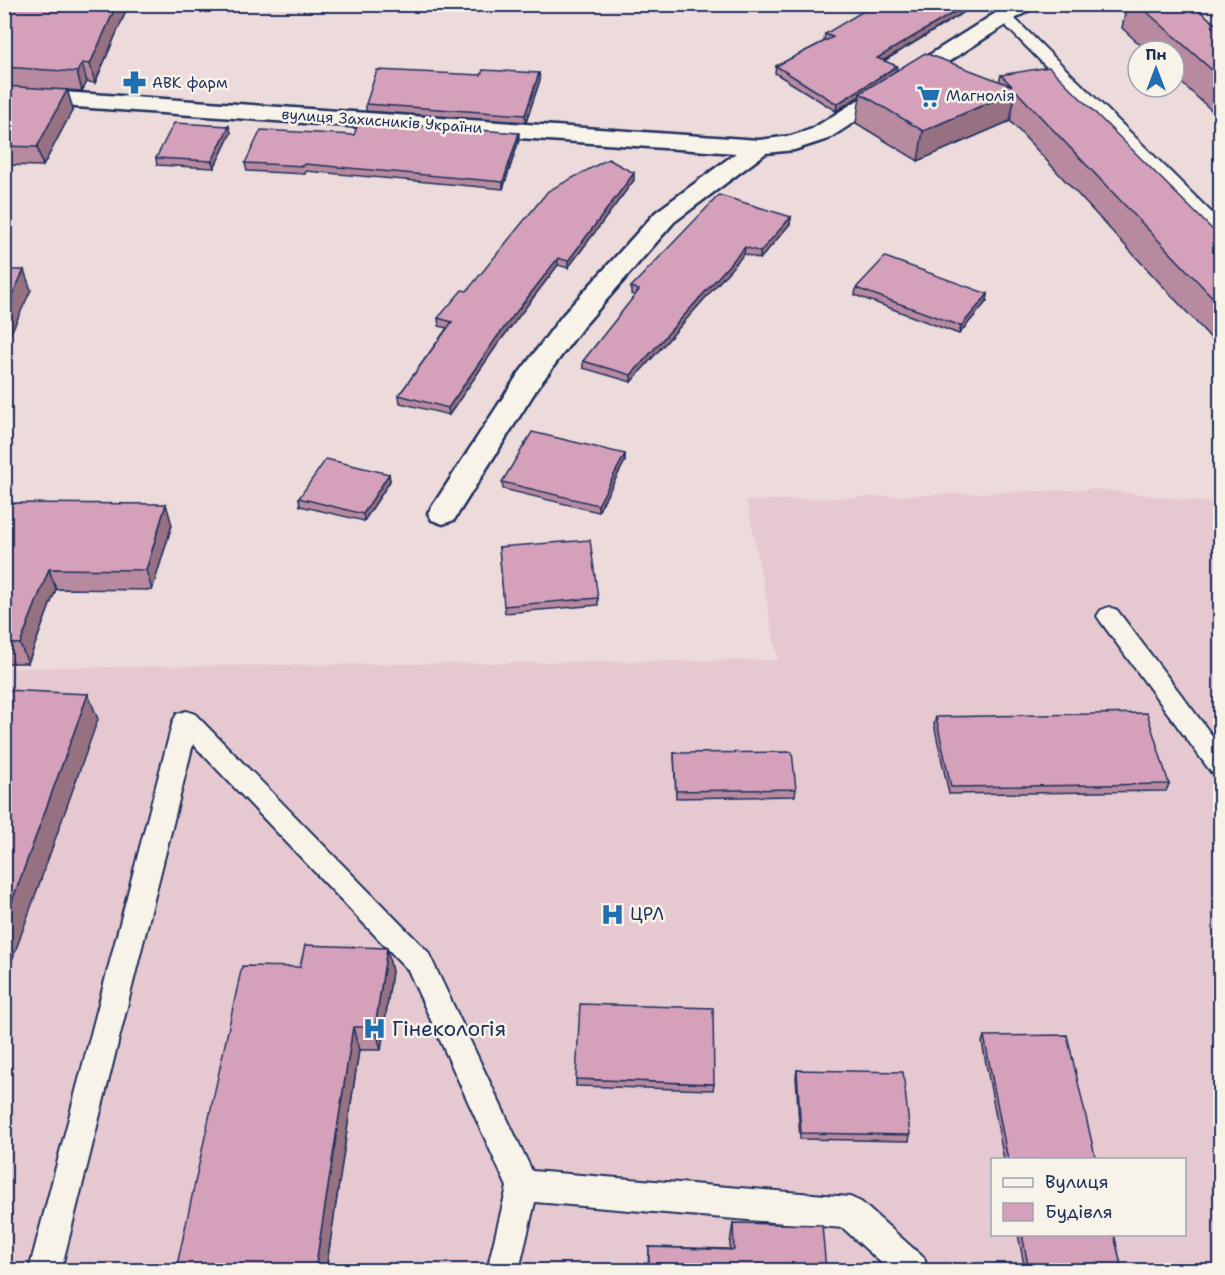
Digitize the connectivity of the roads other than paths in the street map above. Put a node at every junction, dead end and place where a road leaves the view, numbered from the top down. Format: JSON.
{"nodes":[{"id":1,"x":1025,"y":4,"type":"edge"},
{"id":2,"x":1005,"y":17,"type":"junction"},
{"id":3,"x":4,"y":94,"type":"edge"},
{"id":4,"x":759,"y":147,"type":"junction"},
{"id":5,"x":1221,"y":231,"type":"edge"},
{"id":6,"x":443,"y":513,"type":"dead end"},
{"id":7,"x":1109,"y":616,"type":"dead end"},
{"id":8,"x":1221,"y":765,"type":"edge"},
{"id":9,"x":523,"y":1186,"type":"junction"},
{"id":10,"x":45,"y":1270,"type":"edge"},
{"id":11,"x":503,"y":1270,"type":"edge"},
{"id":12,"x":912,"y":1270,"type":"edge"}],
"edges":[{"from":1,"to":2,"type":"street","name":"вулиця Захисників України"},
{"from":2,"to":4,"type":"street","name":"вулиця Захисників України"},
{"from":2,"to":5,"type":"lane"},
{"from":3,"to":4,"type":"street","name":"вулиця Захисників України"},
{"from":4,"to":6,"type":"street"},
{"from":7,"to":8,"type":"lane"},
{"from":9,"to":10,"type":"lane"},
{"from":9,"to":11,"type":"lane"},
{"from":9,"to":12,"type":"lane"}]}
